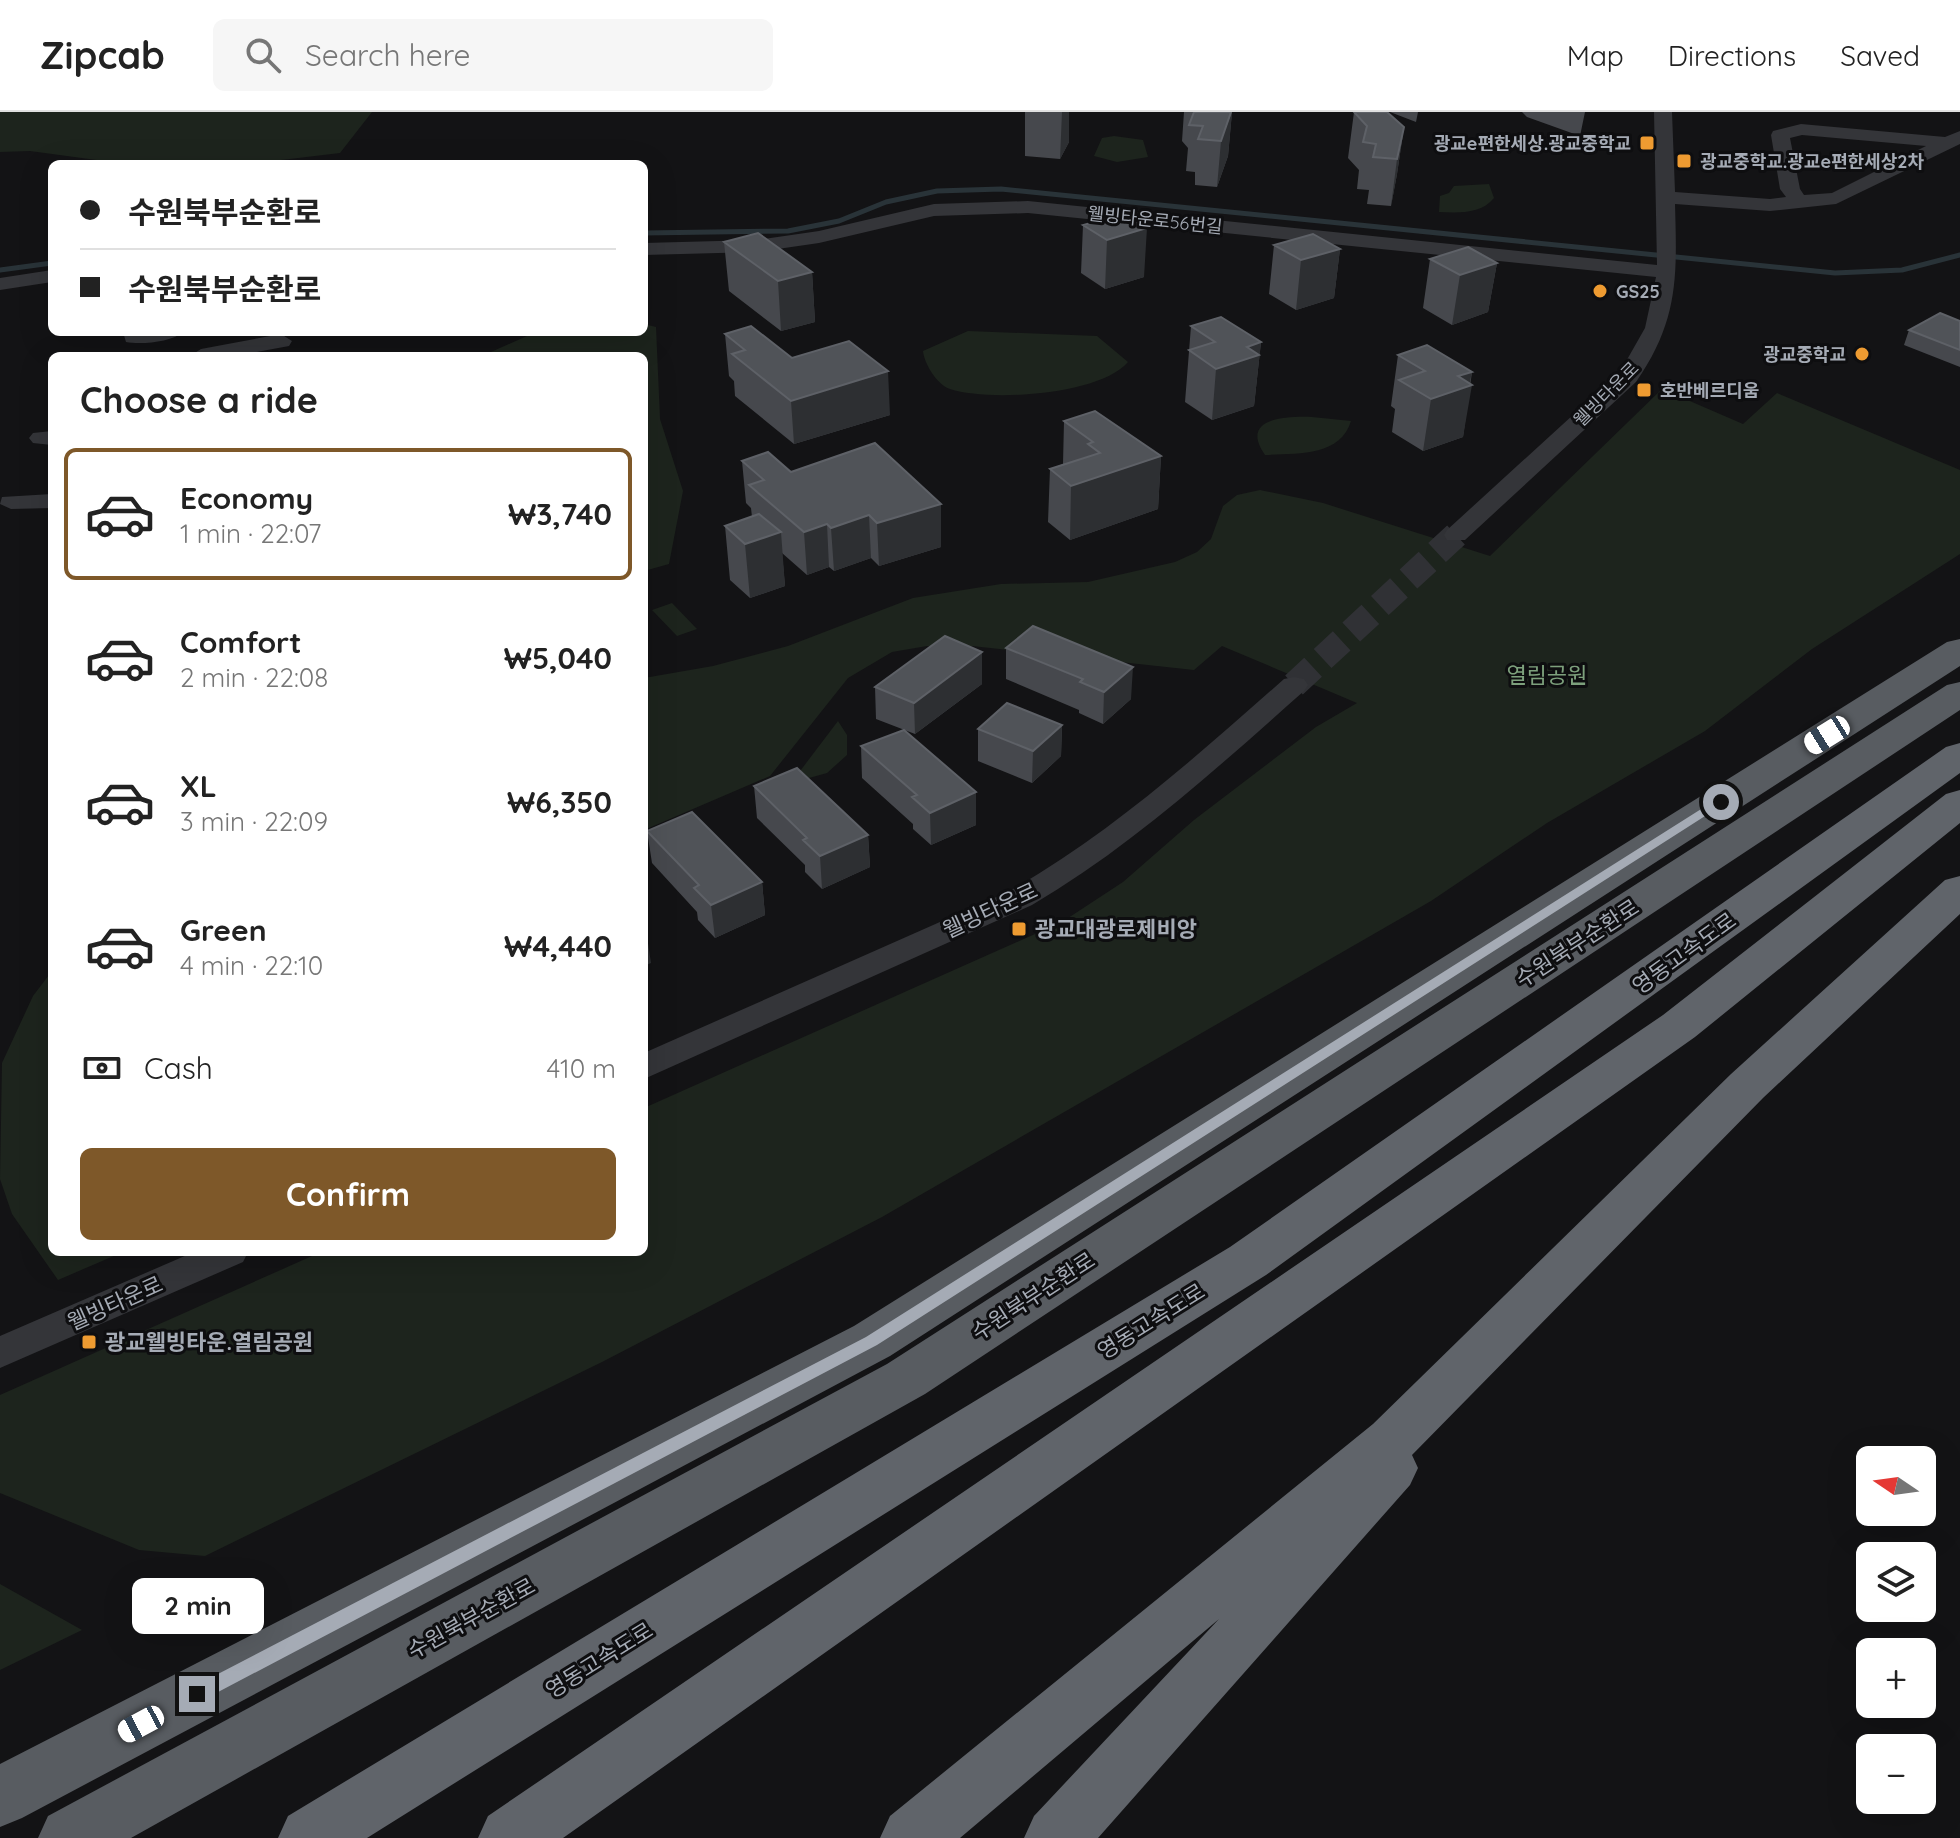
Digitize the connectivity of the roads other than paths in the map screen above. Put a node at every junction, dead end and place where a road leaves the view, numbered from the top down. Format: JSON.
{"nodes":[{"id":1,"x":1663,"y":112,"type":"edge"},
{"id":2,"x":1954,"y":140,"type":"edge"},
{"id":3,"x":1665,"y":197,"type":"junction"},
{"id":4,"x":1800,"y":203,"type":"junction"},
{"id":5,"x":648,"y":249,"type":"edge"},
{"id":6,"x":1667,"y":267,"type":"junction"},
{"id":7,"x":48,"y":277,"type":"edge"},
{"id":8,"x":0,"y":284,"type":"edge"},
{"id":9,"x":281,"y":343,"type":"edge"},
{"id":10,"x":226,"y":352,"type":"edge"},
{"id":11,"x":48,"y":501,"type":"edge"},
{"id":12,"x":11,"y":502,"type":"dead end"},
{"id":13,"x":1456,"y":535,"type":"tunnel mouth"},
{"id":14,"x":1960,"y":650,"type":"edge"},
{"id":15,"x":1294,"y":685,"type":"tunnel mouth"},
{"id":16,"x":1960,"y":693,"type":"edge"},
{"id":17,"x":1960,"y":755,"type":"edge"},
{"id":18,"x":1960,"y":803,"type":"edge"},
{"id":19,"x":1960,"y":890,"type":"edge"},
{"id":20,"x":648,"y":1065,"type":"edge"},
{"id":21,"x":1588,"y":1244,"type":"junction"},
{"id":22,"x":221,"y":1256,"type":"edge"},
{"id":23,"x":0,"y":1353,"type":"edge"},
{"id":24,"x":0,"y":1797,"type":"edge"},
{"id":25,"x":70,"y":1838,"type":"edge"},
{"id":26,"x":310,"y":1838,"type":"edge"},
{"id":27,"x":510,"y":1838,"type":"edge"},
{"id":28,"x":912,"y":1838,"type":"edge"},
{"id":29,"x":1056,"y":1838,"type":"edge"}],
"edges":[{"from":1,"to":3,"type":"street","name":"웰빙타운로"},
{"from":2,"to":4,"type":"street"},
{"from":2,"to":4,"type":"street"},
{"from":3,"to":4,"type":"street"},
{"from":3,"to":6,"type":"street","name":"웰빙타운로"},
{"from":5,"to":6,"type":"street","name":"웰빙타운로56번길"},
{"from":6,"to":13,"type":"street","name":"웰빙타운로"},
{"from":7,"to":8,"type":"street"},
{"from":9,"to":10,"type":"street"},
{"from":11,"to":12,"type":"street"},
{"from":14,"to":24,"type":"highway","name":"수원북부순환로"},
{"from":15,"to":20,"type":"street","name":"웰빙타운로"},
{"from":16,"to":25,"type":"highway","name":"수원북부순환로"},
{"from":17,"to":26,"type":"highway","name":"영동고속도로"},
{"from":18,"to":27,"type":"highway"},
{"from":19,"to":21,"type":"highway"},
{"from":21,"to":28,"type":"highway"},
{"from":21,"to":29,"type":"highway"},
{"from":22,"to":23,"type":"street","name":"웰빙타운로"}]}
